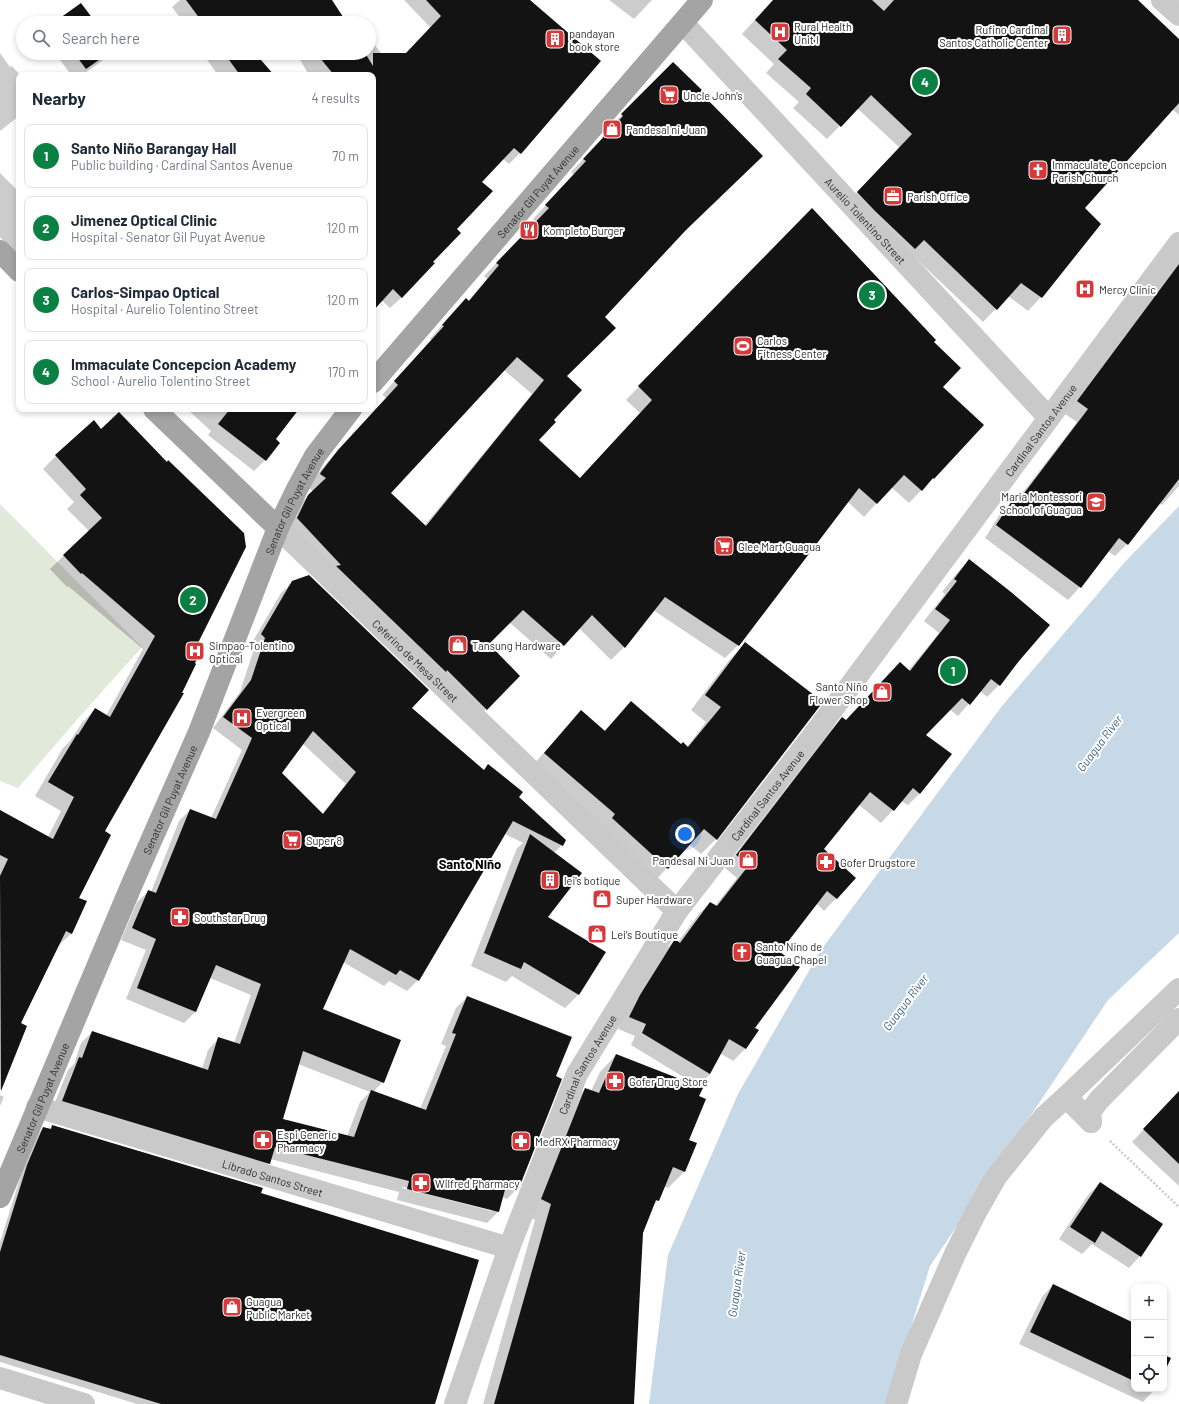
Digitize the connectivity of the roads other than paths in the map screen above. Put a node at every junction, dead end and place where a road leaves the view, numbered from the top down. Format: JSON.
{"nodes":[{"id":1,"x":702,"y":0,"type":"edge"},
{"id":2,"x":1162,"y":0,"type":"edge"},
{"id":3,"x":1179,"y":14,"type":"edge"},
{"id":4,"x":683,"y":23,"type":"junction"},
{"id":5,"x":1179,"y":243,"type":"edge"},
{"id":6,"x":0,"y":251,"type":"edge"},
{"id":7,"x":16,"y":267,"type":"edge"},
{"id":8,"x":376,"y":379,"type":"edge"},
{"id":9,"x":157,"y":412,"type":"edge"},
{"id":10,"x":349,"y":412,"type":"edge"},
{"id":11,"x":1049,"y":418,"type":"junction"},
{"id":12,"x":278,"y":528,"type":"junction"},
{"id":13,"x":677,"y":911,"type":"junction"},
{"id":14,"x":1179,"y":989,"type":"edge"},
{"id":15,"x":1179,"y":1019,"type":"edge"},
{"id":16,"x":1066,"y":1097,"type":"junction"},
{"id":17,"x":37,"y":1107,"type":"junction"},
{"id":18,"x":0,"y":1197,"type":"edge"},
{"id":19,"x":509,"y":1248,"type":"junction"},
{"id":20,"x":0,"y":1378,"type":"edge"},
{"id":21,"x":84,"y":1404,"type":"edge"},
{"id":22,"x":455,"y":1404,"type":"edge"},
{"id":23,"x":896,"y":1404,"type":"edge"}],
"edges":[{"from":1,"to":4,"type":"main road","name":"Senator Gil Puyat Avenue"},
{"from":2,"to":3,"type":"street"},
{"from":4,"to":8,"type":"main road","name":"Senator Gil Puyat Avenue"},
{"from":4,"to":11,"type":"street","name":"Aurelio Tolentino Street"},
{"from":5,"to":11,"type":"street","name":"Cardinal Santos Avenue"},
{"from":6,"to":7,"type":"main road"},
{"from":9,"to":12,"type":"main road","name":"Ceferino de Mesa Street"},
{"from":10,"to":12,"type":"main road","name":"Senator Gil Puyat Avenue"},
{"from":11,"to":13,"type":"street","name":"Cardinal Santos Avenue"},
{"from":12,"to":13,"type":"street","name":"Ceferino de Mesa Street"},
{"from":12,"to":17,"type":"main road","name":"Senator Gil Puyat Avenue"},
{"from":13,"to":19,"type":"street","name":"Cardinal Santos Avenue"},
{"from":14,"to":16,"type":"street"},
{"from":15,"to":16,"type":"street"},
{"from":16,"to":23,"type":"street"},
{"from":17,"to":18,"type":"main road","name":"Senator Gil Puyat Avenue"},
{"from":17,"to":19,"type":"street","name":"Librado Santos Street"},
{"from":19,"to":22,"type":"street","name":"Cardinal Santos Avenue"},
{"from":20,"to":21,"type":"street"}]}
